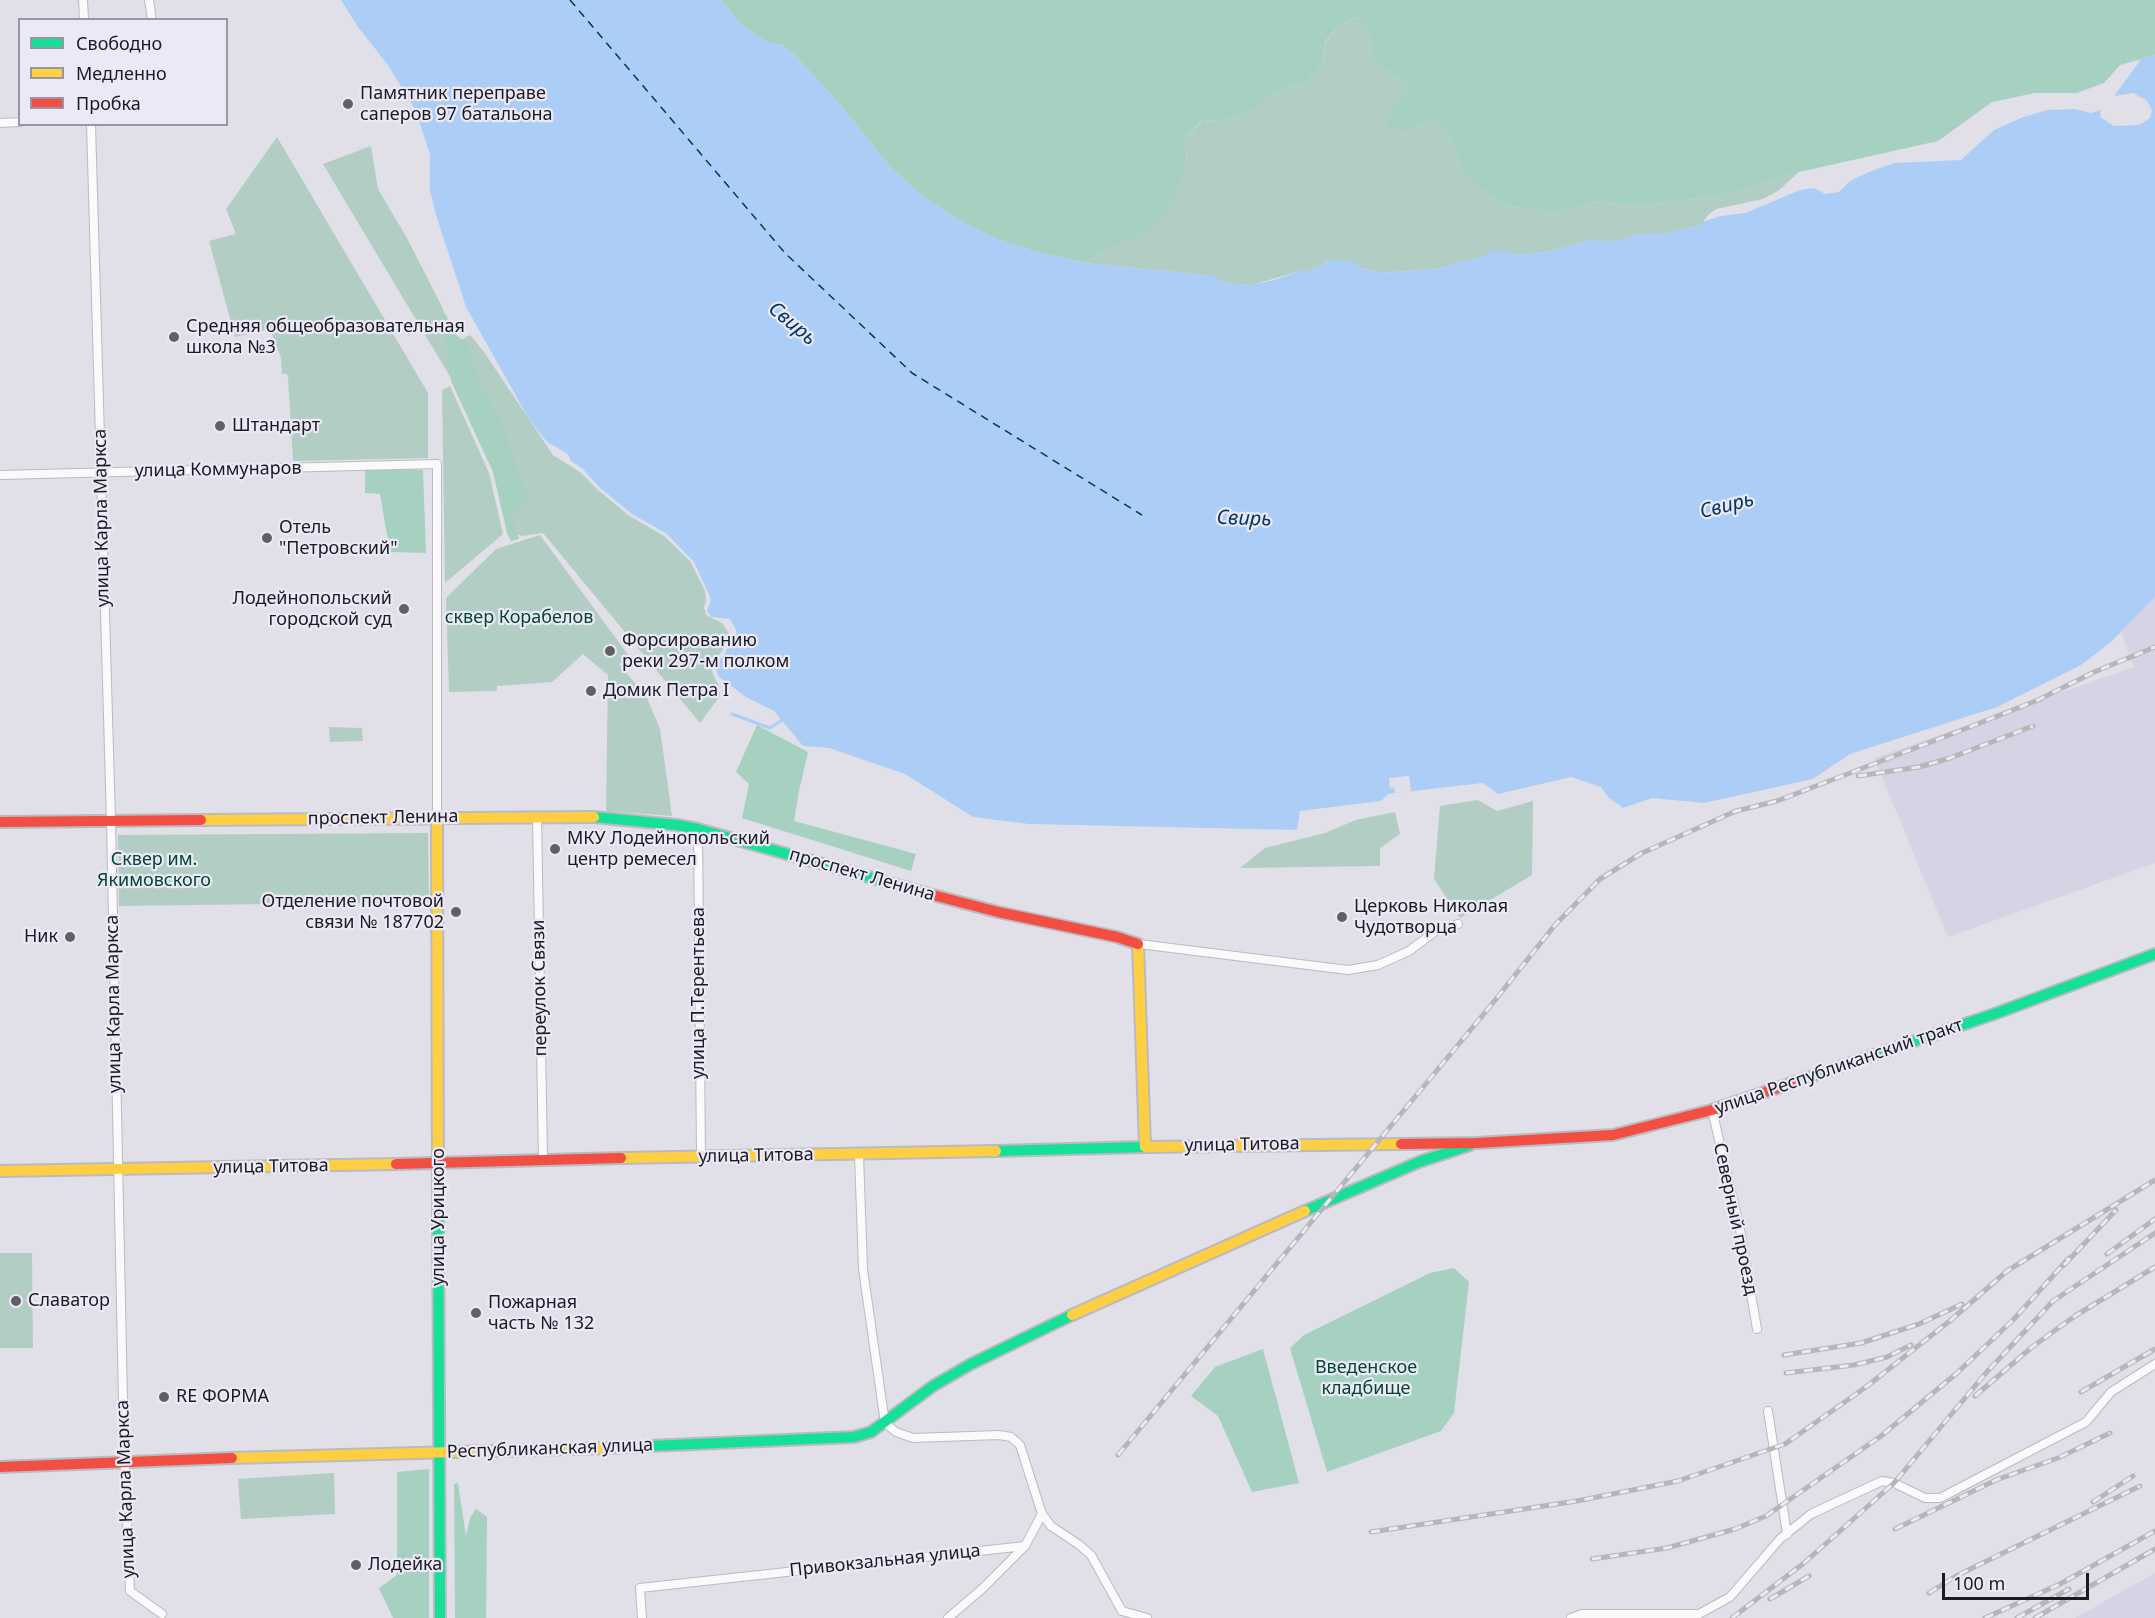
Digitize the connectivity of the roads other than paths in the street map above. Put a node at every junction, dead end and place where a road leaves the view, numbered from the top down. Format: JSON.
{"nodes":[{"id":1,"x":83,"y":0,"type":"edge"},
{"id":2,"x":149,"y":0,"type":"edge"},
{"id":3,"x":84,"y":18,"type":"edge"},
{"id":4,"x":152,"y":18,"type":"edge"},
{"id":5,"x":18,"y":122,"type":"edge"},
{"id":6,"x":0,"y":123,"type":"edge"},
{"id":7,"x":91,"y":126,"type":"edge"},
{"id":8,"x":102,"y":472,"type":"junction"},
{"id":9,"x":0,"y":476,"type":"edge"},
{"id":10,"x":437,"y":817,"type":"junction"},
{"id":11,"x":537,"y":817,"type":"junction"},
{"id":12,"x":111,"y":821,"type":"junction"},
{"id":13,"x":0,"y":822,"type":"edge"},
{"id":14,"x":698,"y":829,"type":"junction"},
{"id":15,"x":1458,"y":924,"type":"dead end"},
{"id":16,"x":1139,"y":944,"type":"junction"},
{"id":17,"x":2155,"y":954,"type":"edge"},
{"id":18,"x":1712,"y":1110,"type":"junction"},
{"id":19,"x":1513,"y":1141,"type":"joint"},
{"id":20,"x":1477,"y":1143,"type":"junction"},
{"id":21,"x":1145,"y":1148,"type":"junction"},
{"id":22,"x":859,"y":1155,"type":"junction"},
{"id":23,"x":701,"y":1157,"type":"junction"},
{"id":24,"x":543,"y":1159,"type":"junction"},
{"id":25,"x":440,"y":1164,"type":"junction"},
{"id":26,"x":118,"y":1169,"type":"junction"},
{"id":27,"x":0,"y":1171,"type":"edge"},
{"id":28,"x":1757,"y":1329,"type":"dead end"},
{"id":29,"x":2155,"y":1364,"type":"edge"},
{"id":30,"x":1768,"y":1411,"type":"dead end"},
{"id":31,"x":885,"y":1423,"type":"junction"},
{"id":32,"x":439,"y":1453,"type":"junction"},
{"id":33,"x":125,"y":1461,"type":"junction"},
{"id":34,"x":0,"y":1467,"type":"edge"},
{"id":35,"x":1042,"y":1514,"type":"junction"},
{"id":36,"x":1787,"y":1534,"type":"junction"},
{"id":37,"x":1025,"y":1546,"type":"junction"},
{"id":38,"x":162,"y":1614,"type":"dead end"},
{"id":39,"x":440,"y":1618,"type":"edge"},
{"id":40,"x":642,"y":1618,"type":"edge"},
{"id":41,"x":948,"y":1618,"type":"edge"},
{"id":42,"x":1148,"y":1618,"type":"edge"},
{"id":43,"x":1571,"y":1618,"type":"edge"}],
"edges":[{"from":1,"to":3,"type":"street"},
{"from":2,"to":4,"type":"street"},
{"from":5,"to":6,"type":"street"},
{"from":7,"to":8,"type":"street","name":"улица Карла Маркса"},
{"from":8,"to":9,"type":"street","name":"улица Коммунаров"},
{"from":8,"to":10,"type":"street","name":"улица Коммунаров"},
{"from":8,"to":12,"type":"street","name":"улица Карла Маркса"},
{"from":10,"to":11,"type":"street","name":"проспект Ленина"},
{"from":10,"to":12,"type":"street","name":"проспект Ленина"},
{"from":10,"to":25,"type":"street","name":"улица Урицкого"},
{"from":11,"to":14,"type":"street","name":"проспект Ленина"},
{"from":11,"to":24,"type":"street","name":"переулок Связи"},
{"from":12,"to":13,"type":"street","name":"проспект Ленина"},
{"from":12,"to":26,"type":"street","name":"улица Карла Маркса"},
{"from":14,"to":16,"type":"street","name":"проспект Ленина"},
{"from":14,"to":23,"type":"street","name":"улица П.Терентьева"},
{"from":15,"to":16,"type":"street","name":"проспект Ленина"},
{"from":16,"to":21,"type":"street"},
{"from":17,"to":18,"type":"street","name":"улица Республиканский тракт"},
{"from":18,"to":19,"type":"street","name":"улица Республиканский тракт"},
{"from":18,"to":28,"type":"street","name":"Северный проезд"},
{"from":19,"to":20,"type":"street","name":"улица Титова"},
{"from":20,"to":21,"type":"street","name":"улица Титова"},
{"from":20,"to":31,"type":"street","name":"Республиканская улица"},
{"from":21,"to":22,"type":"street","name":"улица Титова"},
{"from":22,"to":23,"type":"street","name":"улица Титова"},
{"from":22,"to":31,"type":"street"},
{"from":23,"to":24,"type":"street","name":"улица Титова"},
{"from":24,"to":25,"type":"street","name":"улица Титова"},
{"from":25,"to":26,"type":"street","name":"улица Титова"},
{"from":25,"to":32,"type":"street","name":"улица Урицкого"},
{"from":26,"to":27,"type":"street","name":"улица Титова"},
{"from":26,"to":33,"type":"street","name":"улица Карла Маркса"},
{"from":29,"to":36,"type":"street"},
{"from":30,"to":36,"type":"street"},
{"from":31,"to":32,"type":"street","name":"Республиканская улица"},
{"from":31,"to":35,"type":"street"},
{"from":32,"to":33,"type":"street","name":"Республиканская улица"},
{"from":32,"to":39,"type":"street","name":"улица Урицкого"},
{"from":33,"to":34,"type":"street","name":"Республиканская улица"},
{"from":33,"to":38,"type":"street","name":"улица Карла Маркса"},
{"from":35,"to":37,"type":"street"},
{"from":35,"to":42,"type":"street"},
{"from":36,"to":43,"type":"street"},
{"from":37,"to":40,"type":"street","name":"Привокзальная улица"},
{"from":37,"to":41,"type":"street","name":"Привокзальная улица"}]}
